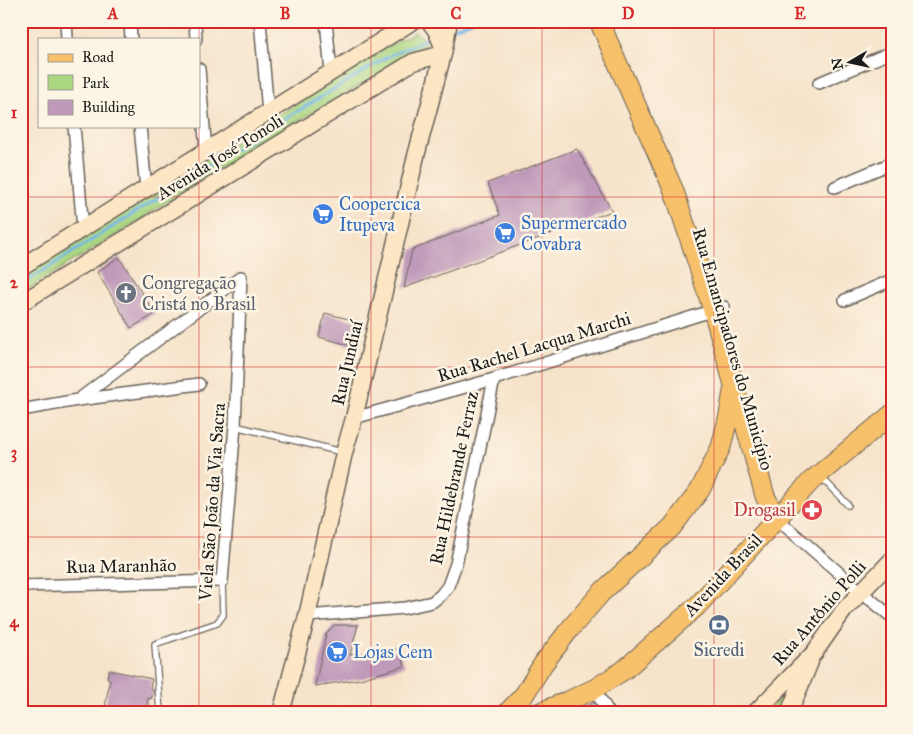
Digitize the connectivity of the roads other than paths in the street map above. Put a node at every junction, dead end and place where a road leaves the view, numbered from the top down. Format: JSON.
{"nodes":[{"id":1,"x":66,"y":21,"type":"edge"},
{"id":2,"x":130,"y":21,"type":"edge"},
{"id":3,"x":195,"y":21,"type":"edge"},
{"id":4,"x":260,"y":21,"type":"edge"},
{"id":5,"x":326,"y":21,"type":"edge"},
{"id":6,"x":413,"y":21,"type":"edge"},
{"id":7,"x":600,"y":21,"type":"edge"},
{"id":8,"x":613,"y":21,"type":"edge"},
{"id":9,"x":391,"y":28,"type":"edge"},
{"id":10,"x":442,"y":35,"type":"edge"},
{"id":11,"x":67,"y":38,"type":"edge"},
{"id":12,"x":131,"y":38,"type":"edge"},
{"id":13,"x":196,"y":38,"type":"edge"},
{"id":14,"x":892,"y":52,"type":"edge"},
{"id":15,"x":332,"y":72,"type":"junction"},
{"id":16,"x":200,"y":81,"type":"edge"},
{"id":17,"x":819,"y":83,"type":"dead end"},
{"id":18,"x":268,"y":112,"type":"junction"},
{"id":19,"x":74,"y":128,"type":"edge"},
{"id":20,"x":140,"y":128,"type":"edge"},
{"id":21,"x":206,"y":151,"type":"junction"},
{"id":22,"x":892,"y":162,"type":"edge"},
{"id":23,"x":835,"y":187,"type":"dead end"},
{"id":24,"x":146,"y":189,"type":"junction"},
{"id":25,"x":83,"y":229,"type":"junction"},
{"id":26,"x":22,"y":262,"type":"edge"},
{"id":27,"x":892,"y":280,"type":"edge"},
{"id":28,"x":845,"y":300,"type":"dead end"},
{"id":29,"x":21,"y":303,"type":"edge"},
{"id":30,"x":718,"y":309,"type":"junction"},
{"id":31,"x":494,"y":379,"type":"junction"},
{"id":32,"x":199,"y":384,"type":"dead end"},
{"id":33,"x":734,"y":385,"type":"junction"},
{"id":34,"x":78,"y":400,"type":"junction"},
{"id":35,"x":21,"y":410,"type":"edge"},
{"id":36,"x":892,"y":414,"type":"edge"},
{"id":37,"x":354,"y":418,"type":"junction"},
{"id":38,"x":235,"y":426,"type":"junction"},
{"id":39,"x":344,"y":453,"type":"junction"},
{"id":40,"x":819,"y":474,"type":"junction"},
{"id":41,"x":848,"y":505,"type":"dead end"},
{"id":42,"x":780,"y":514,"type":"junction"},
{"id":43,"x":892,"y":560,"type":"edge"},
{"id":44,"x":222,"y":581,"type":"junction"},
{"id":45,"x":21,"y":586,"type":"edge"},
{"id":46,"x":861,"y":592,"type":"junction"},
{"id":47,"x":307,"y":616,"type":"junction"},
{"id":48,"x":892,"y":617,"type":"edge"},
{"id":49,"x":814,"y":653,"type":"junction"},
{"id":50,"x":594,"y":689,"type":"junction"},
{"id":51,"x":524,"y":695,"type":"junction"},
{"id":52,"x":546,"y":710,"type":"edge"},
{"id":53,"x":160,"y":713,"type":"edge"},
{"id":54,"x":281,"y":713,"type":"edge"},
{"id":55,"x":507,"y":713,"type":"edge"},
{"id":56,"x":609,"y":713,"type":"edge"},
{"id":57,"x":755,"y":713,"type":"edge"},
{"id":58,"x":789,"y":713,"type":"edge"}],
"edges":[{"from":1,"to":11,"type":"street"},
{"from":2,"to":12,"type":"street"},
{"from":3,"to":13,"type":"street"},
{"from":4,"to":18,"type":"street"},
{"from":5,"to":15,"type":"street"},
{"from":6,"to":9,"type":"main road","name":"Avenida José Tonoli"},
{"from":7,"to":30,"type":"main road","name":"Rua Emancipadores do Município"},
{"from":8,"to":30,"type":"main road","name":"Rua Emancipadores do Município"},
{"from":9,"to":15,"type":"main road","name":"Avenida José Tonoli"},
{"from":10,"to":29,"type":"main road","name":"Avenida José Tonoli"},
{"from":10,"to":37,"type":"main road","name":"Rua Jundiaí"},
{"from":14,"to":17,"type":"street"},
{"from":15,"to":18,"type":"main road","name":"Avenida José Tonoli"},
{"from":16,"to":21,"type":"street"},
{"from":18,"to":21,"type":"main road","name":"Avenida José Tonoli"},
{"from":19,"to":25,"type":"street"},
{"from":20,"to":24,"type":"street"},
{"from":21,"to":24,"type":"main road","name":"Avenida José Tonoli"},
{"from":22,"to":23,"type":"street"},
{"from":24,"to":25,"type":"main road","name":"Avenida José Tonoli"},
{"from":25,"to":26,"type":"main road","name":"Avenida José Tonoli"},
{"from":27,"to":28,"type":"street"},
{"from":30,"to":31,"type":"street","name":"Rua Rachel Lacqua Marchi"},
{"from":30,"to":33,"type":"main road","name":"Rua Emancipadores do Município"},
{"from":30,"to":42,"type":"main road","name":"Rua Emancipadores do Município"},
{"from":31,"to":37,"type":"street","name":"Rua Rachel Lacqua Marchi"},
{"from":31,"to":47,"type":"street","name":"Rua Hildebrande Ferraz"},
{"from":32,"to":34,"type":"street"},
{"from":33,"to":42,"type":"main road","name":"Rua Emancipadores do Município"},
{"from":33,"to":51,"type":"main road","name":"Rua Emancipadores do Município"},
{"from":34,"to":35,"type":"street"},
{"from":34,"to":38,"type":"street","name":"Viela São João da Via Sacra"},
{"from":36,"to":40,"type":"main road","name":"Avenida Brasil"},
{"from":37,"to":39,"type":"main road","name":"Rua Jundiaí"},
{"from":38,"to":39,"type":"lane"},
{"from":38,"to":44,"type":"street","name":"Viela São João da Via Sacra"},
{"from":39,"to":47,"type":"main road","name":"Rua Jundiaí"},
{"from":40,"to":41,"type":"lane"},
{"from":40,"to":42,"type":"main road","name":"Avenida Brasil"},
{"from":42,"to":46,"type":"street"},
{"from":42,"to":50,"type":"main road","name":"Avenida Brasil"},
{"from":43,"to":46,"type":"main road","name":"Rua Antônio Polli"},
{"from":44,"to":45,"type":"street","name":"Rua Maranhão"},
{"from":44,"to":53,"type":"lane","name":"Viela São João da Via Sacra"},
{"from":46,"to":48,"type":"street"},
{"from":46,"to":49,"type":"main road","name":"Rua Antônio Polli"},
{"from":47,"to":54,"type":"main road","name":"Rua Jundiaí"},
{"from":49,"to":57,"type":"main road","name":"Rua Antônio Polli"},
{"from":49,"to":58,"type":"main road"},
{"from":50,"to":52,"type":"main road","name":"Avenida Brasil"},
{"from":50,"to":56,"type":"street"},
{"from":51,"to":52,"type":"main road"},
{"from":51,"to":55,"type":"main road","name":"Rua Emancipadores do Município"}]}
